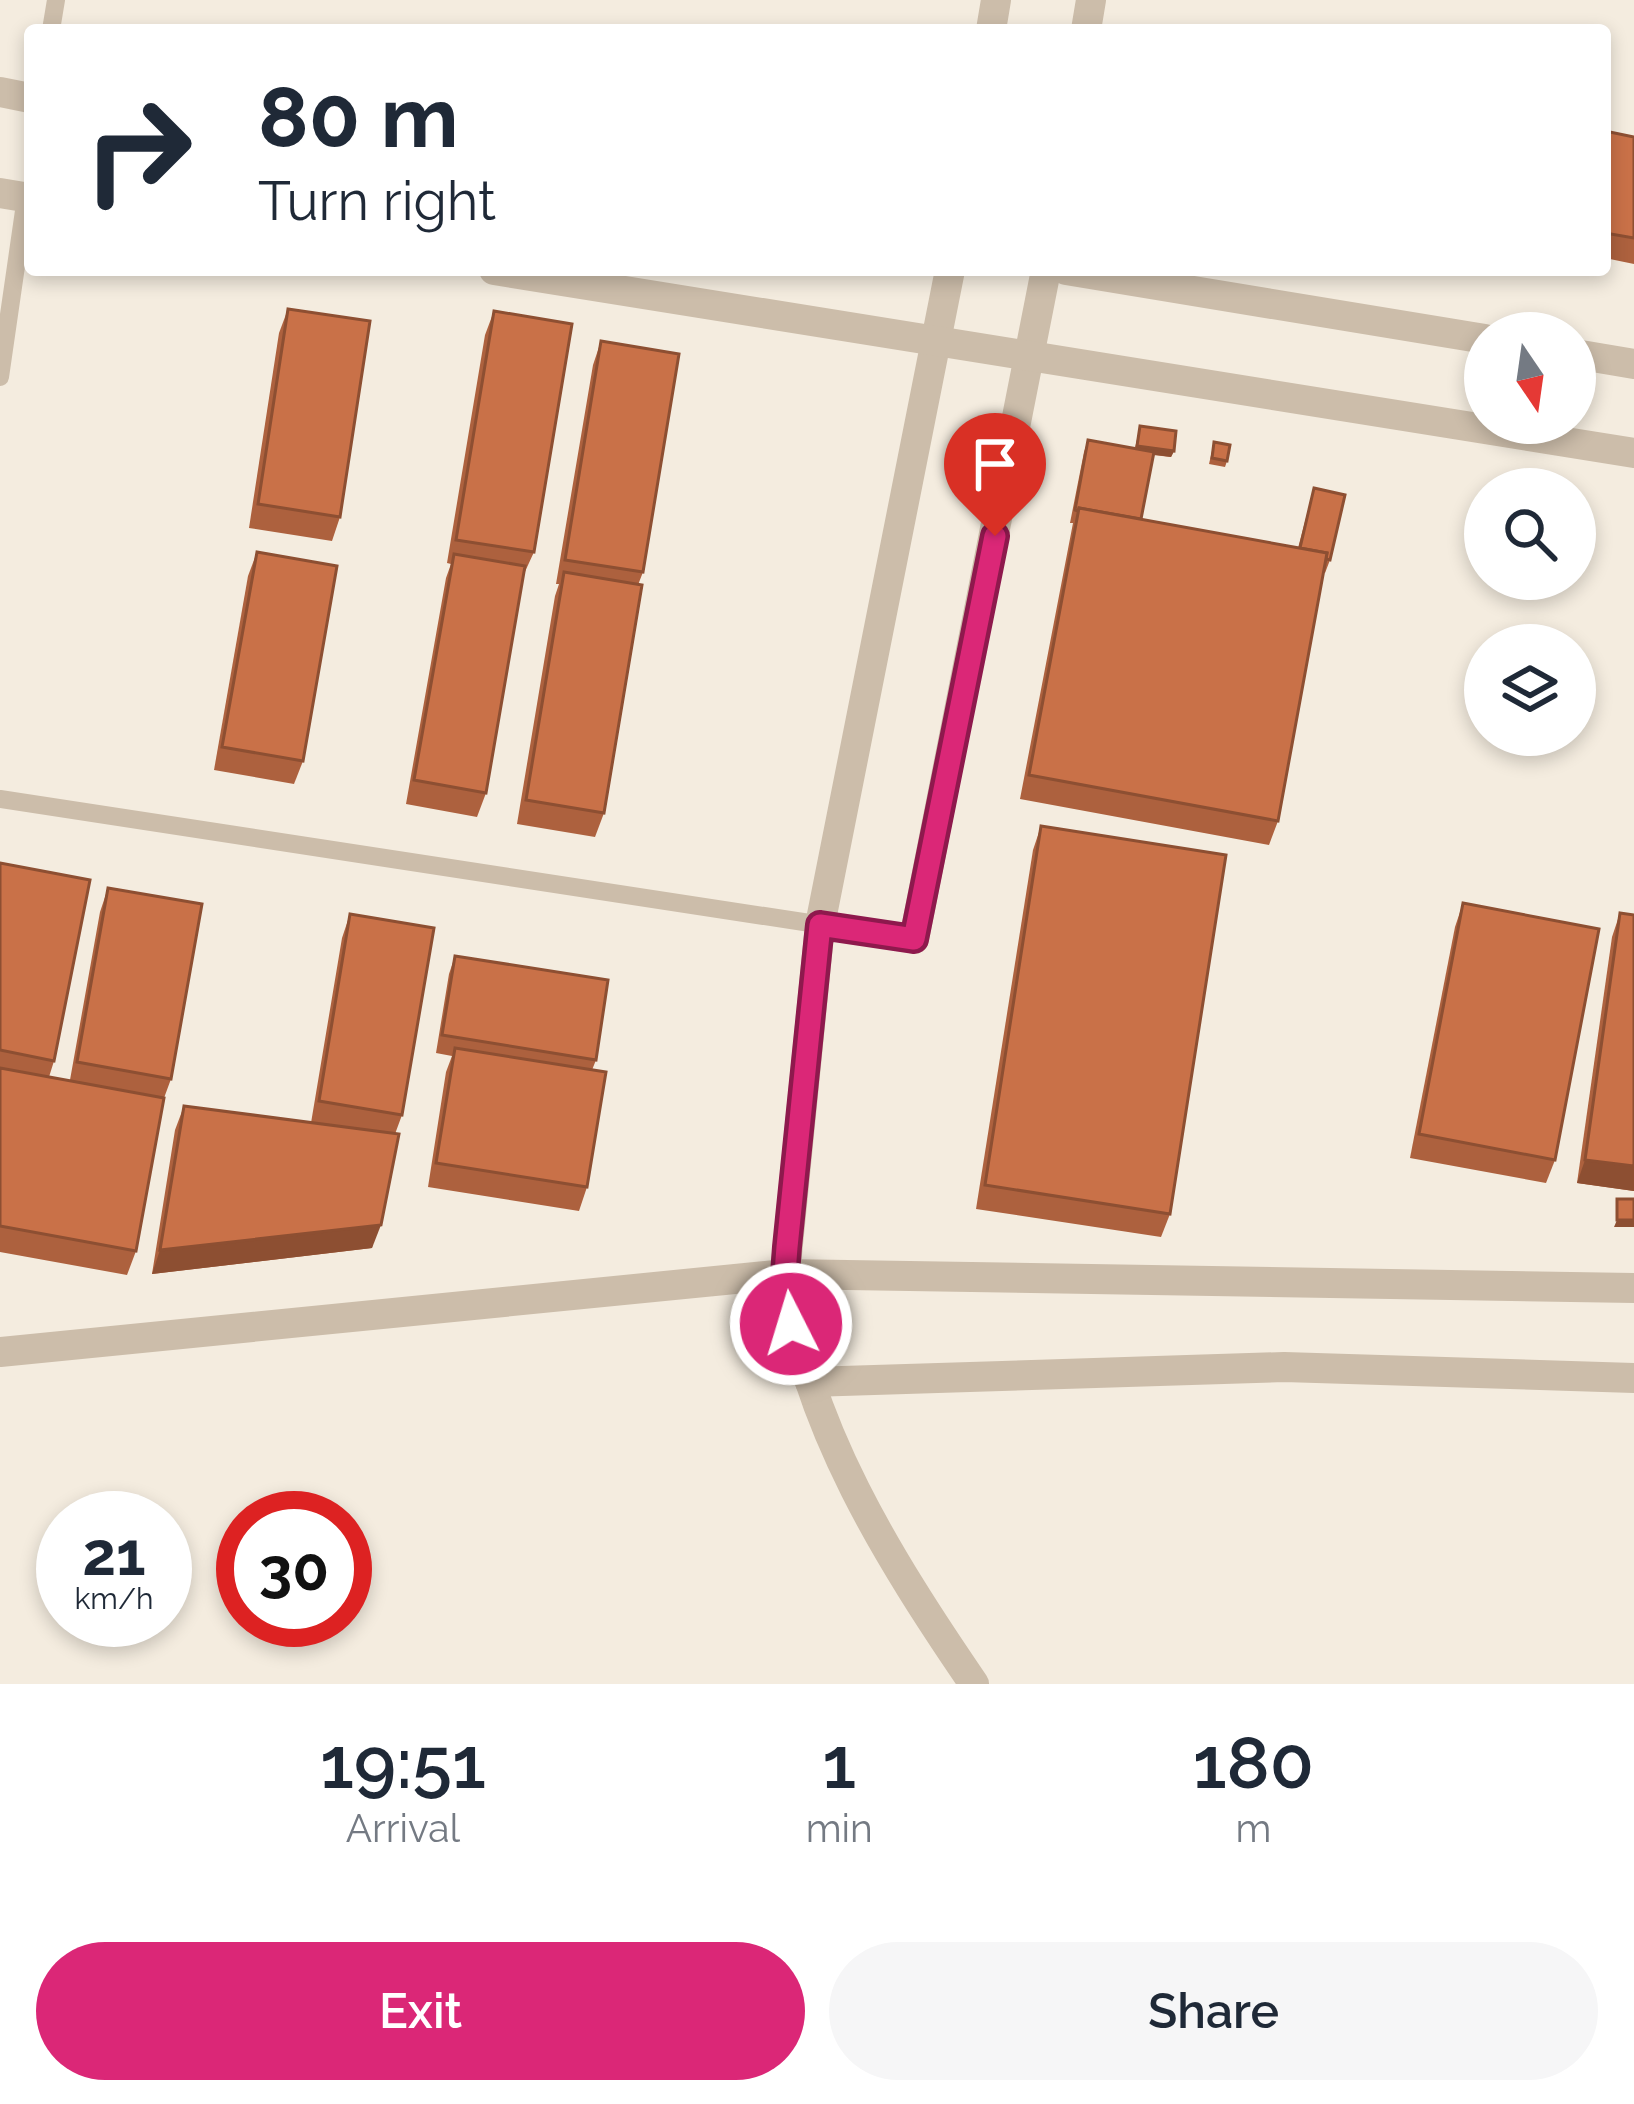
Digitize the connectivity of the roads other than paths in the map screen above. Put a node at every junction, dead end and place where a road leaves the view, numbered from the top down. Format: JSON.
{"nodes":[{"id":1,"x":19,"y":196,"type":"edge"},
{"id":2,"x":533,"y":276,"type":"edge"},
{"id":3,"x":949,"y":276,"type":"edge"},
{"id":4,"x":1045,"y":276,"type":"edge"},
{"id":5,"x":1102,"y":276,"type":"edge"},
{"id":6,"x":1464,"y":336,"type":"edge"},
{"id":7,"x":937,"y":339,"type":"junction"},
{"id":8,"x":1031,"y":357,"type":"junction"},
{"id":9,"x":1596,"y":358,"type":"edge"},
{"id":10,"x":1634,"y":364,"type":"edge"},
{"id":11,"x":0,"y":377,"type":"edge"},
{"id":12,"x":1634,"y":453,"type":"edge"},
{"id":13,"x":0,"y":799,"type":"edge"},
{"id":14,"x":820,"y":925,"type":"junction"},
{"id":15,"x":914,"y":939,"type":"joint"},
{"id":16,"x":785,"y":1274,"type":"junction"},
{"id":17,"x":1634,"y":1288,"type":"edge"},
{"id":18,"x":0,"y":1352,"type":"edge"},
{"id":19,"x":1634,"y":1378,"type":"edge"},
{"id":20,"x":809,"y":1382,"type":"junction"},
{"id":21,"x":974,"y":1684,"type":"edge"}],
"edges":[{"from":1,"to":11,"type":"lane"},
{"from":2,"to":7,"type":"street"},
{"from":3,"to":7,"type":"street"},
{"from":4,"to":8,"type":"street"},
{"from":5,"to":6,"type":"street"},
{"from":7,"to":8,"type":"street"},
{"from":7,"to":14,"type":"street"},
{"from":8,"to":12,"type":"street"},
{"from":8,"to":15,"type":"street"},
{"from":9,"to":10,"type":"street"},
{"from":13,"to":14,"type":"lane"},
{"from":14,"to":15,"type":"lane"},
{"from":14,"to":16,"type":"street"},
{"from":16,"to":17,"type":"street"},
{"from":16,"to":18,"type":"street"},
{"from":16,"to":20,"type":"street"},
{"from":19,"to":20,"type":"street"},
{"from":20,"to":21,"type":"street"}]}
